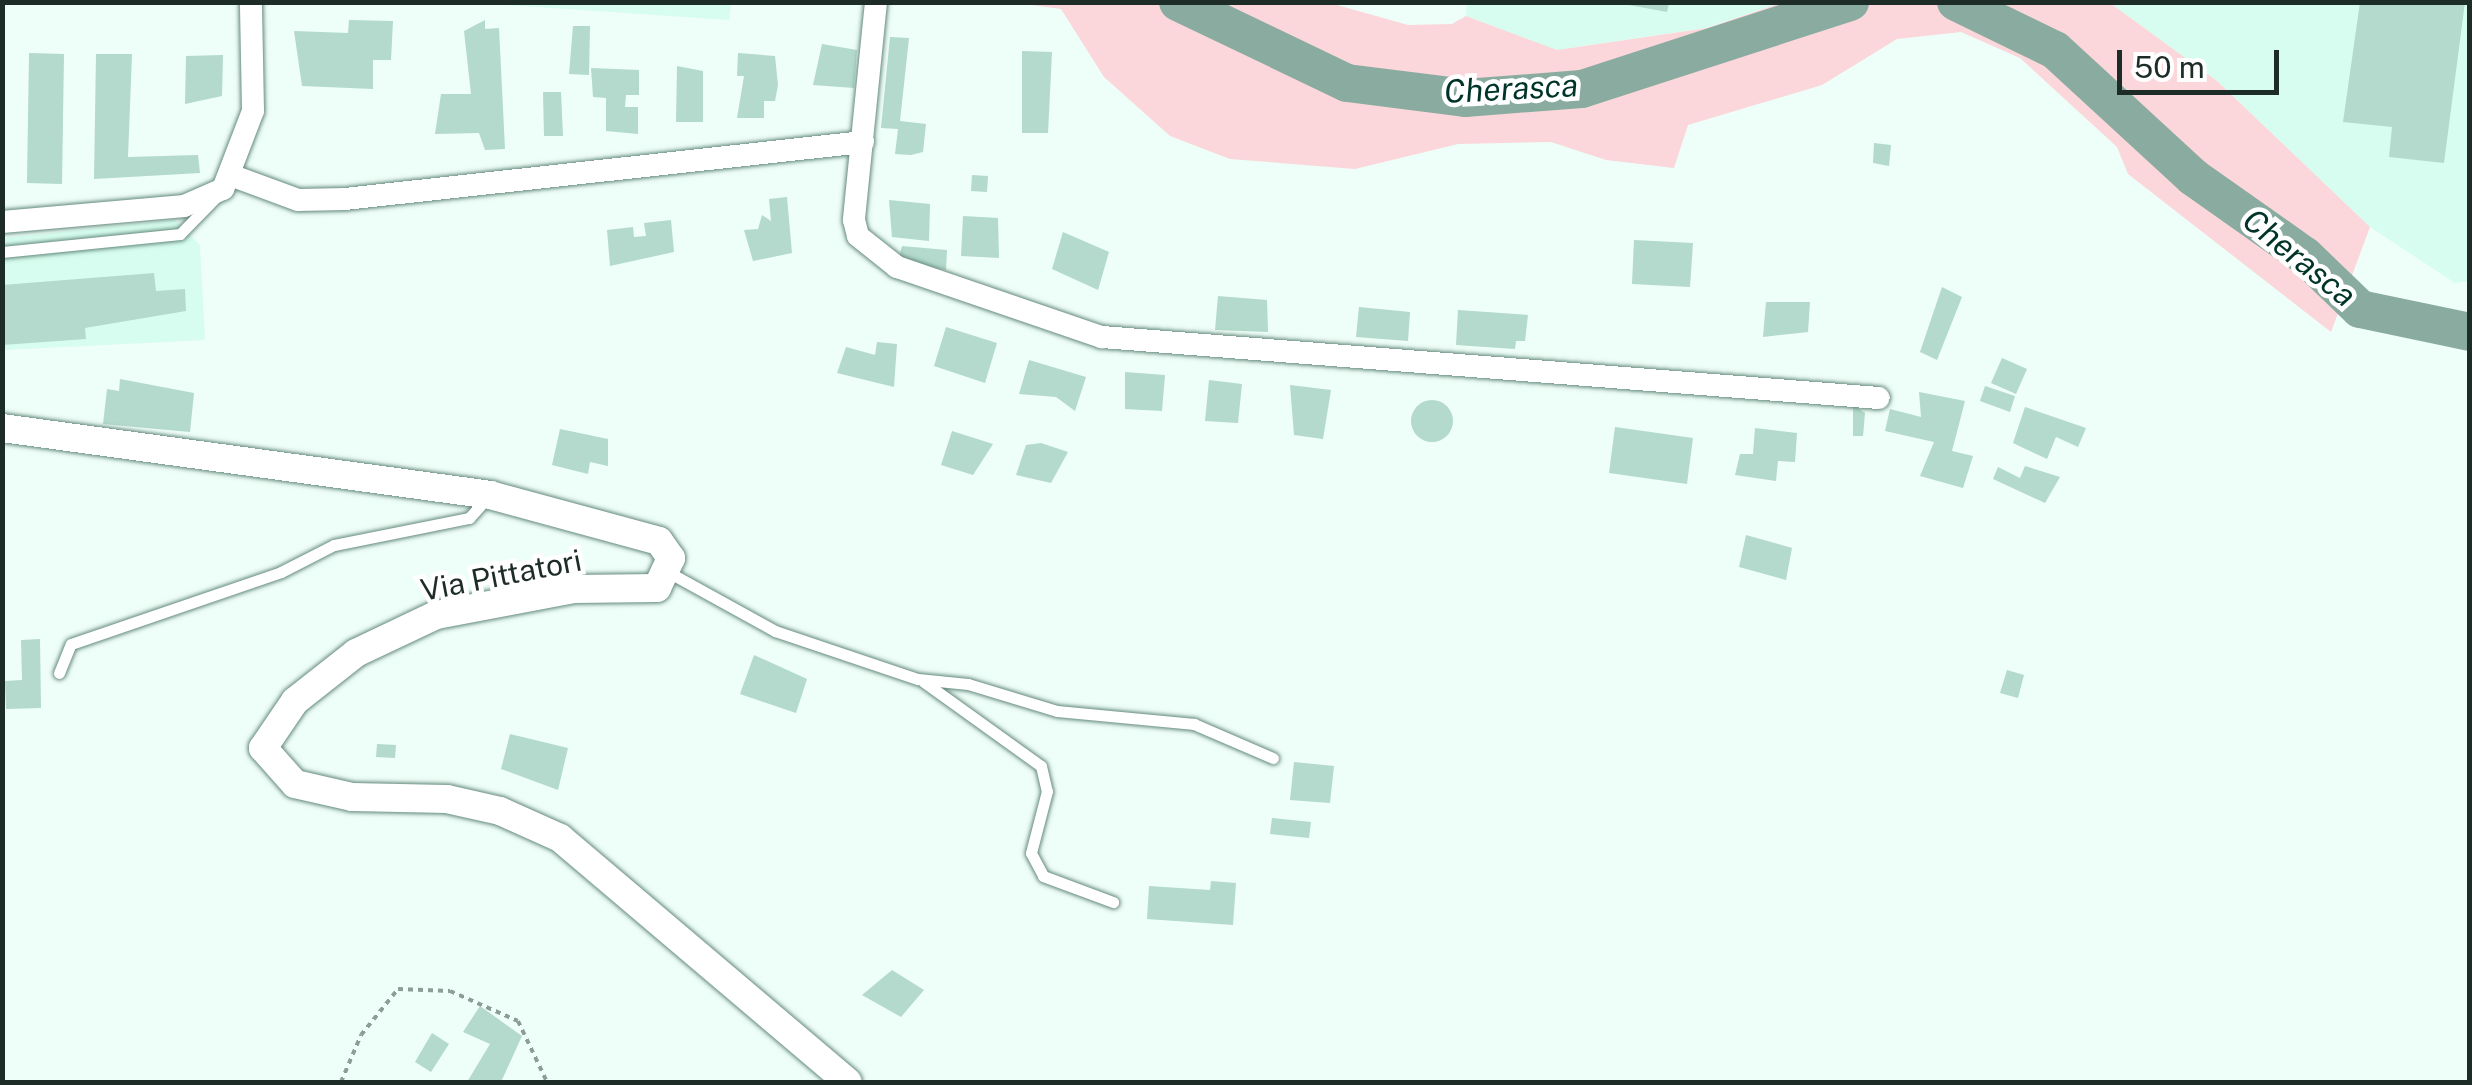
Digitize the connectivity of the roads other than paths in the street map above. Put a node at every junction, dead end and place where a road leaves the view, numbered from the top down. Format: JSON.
{"nodes":[{"id":1,"x":251,"y":2,"type":"edge"},
{"id":2,"x":876,"y":2,"type":"edge"},
{"id":3,"x":863,"y":142,"type":"junction"},
{"id":4,"x":228,"y":182,"type":"junction"},
{"id":5,"x":2,"y":222,"type":"edge"},
{"id":6,"x":2,"y":252,"type":"edge"},
{"id":7,"x":1878,"y":398,"type":"dead end"},
{"id":8,"x":2,"y":428,"type":"edge"},
{"id":9,"x":490,"y":495,"type":"junction"},
{"id":10,"x":670,"y":574,"type":"junction"},
{"id":11,"x":59,"y":673,"type":"dead end"},
{"id":12,"x":920,"y":680,"type":"junction"},
{"id":13,"x":1273,"y":758,"type":"dead end"},
{"id":14,"x":1113,"y":902,"type":"dead end"},
{"id":15,"x":848,"y":1082,"type":"edge"}],
"edges":[{"from":1,"to":4,"type":"street"},
{"from":2,"to":3,"type":"street"},
{"from":3,"to":4,"type":"street"},
{"from":3,"to":7,"type":"street"},
{"from":4,"to":5,"type":"street"},
{"from":4,"to":6,"type":"lane"},
{"from":8,"to":9,"type":"street","name":"Via Pittatori"},
{"from":9,"to":10,"type":"street","name":"Via Pittatori"},
{"from":9,"to":11,"type":"lane"},
{"from":10,"to":12,"type":"lane"},
{"from":10,"to":15,"type":"street","name":"Via Pittatori"},
{"from":12,"to":13,"type":"lane"},
{"from":12,"to":14,"type":"lane"}]}
